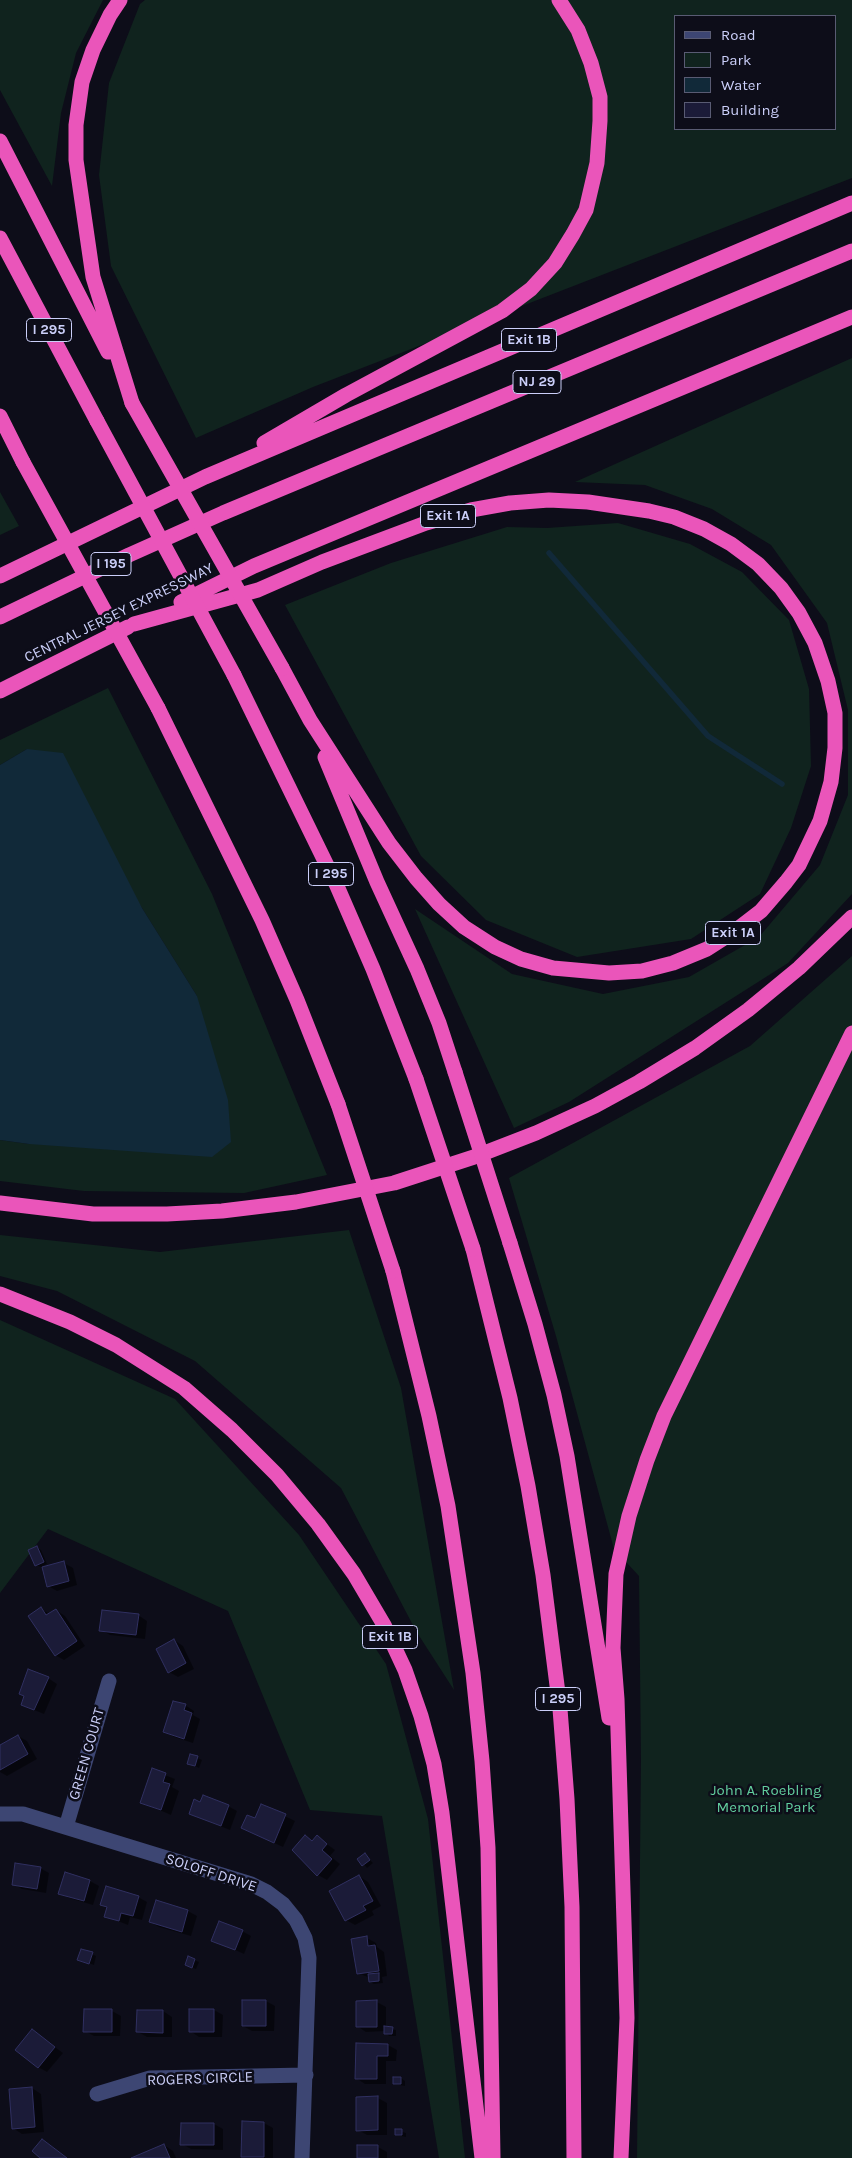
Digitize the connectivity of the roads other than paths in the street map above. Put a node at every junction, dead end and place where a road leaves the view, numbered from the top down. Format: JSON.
{"nodes":[{"id":1,"x":120,"y":0,"type":"edge"},
{"id":2,"x":559,"y":0,"type":"edge"},
{"id":3,"x":0,"y":141,"type":"edge"},
{"id":4,"x":852,"y":202,"type":"edge"},
{"id":5,"x":0,"y":238,"type":"edge"},
{"id":6,"x":852,"y":251,"type":"edge"},
{"id":7,"x":852,"y":317,"type":"edge"},
{"id":8,"x":132,"y":403,"type":"junction"},
{"id":9,"x":0,"y":416,"type":"edge"},
{"id":10,"x":0,"y":426,"type":"edge"},
{"id":11,"x":24,"y":462,"type":"junction"},
{"id":12,"x":205,"y":477,"type":"junction"},
{"id":13,"x":223,"y":513,"type":"joint"},
{"id":14,"x":0,"y":576,"type":"edge"},
{"id":15,"x":0,"y":617,"type":"edge"},
{"id":16,"x":134,"y":624,"type":"junction"},
{"id":17,"x":0,"y":691,"type":"edge"},
{"id":18,"x":310,"y":720,"type":"junction"},
{"id":19,"x":852,"y":916,"type":"edge"},
{"id":20,"x":852,"y":1033,"type":"edge"},
{"id":21,"x":0,"y":1203,"type":"edge"},
{"id":22,"x":0,"y":1294,"type":"edge"},
{"id":23,"x":109,"y":1681,"type":"dead end"},
{"id":24,"x":619,"y":1781,"type":"junction"},
{"id":25,"x":0,"y":1814,"type":"edge"},
{"id":26,"x":66,"y":1827,"type":"junction"},
{"id":27,"x":306,"y":2075,"type":"junction"},
{"id":28,"x":97,"y":2094,"type":"dead end"},
{"id":29,"x":302,"y":2158,"type":"edge"},
{"id":30,"x":482,"y":2158,"type":"edge"},
{"id":31,"x":493,"y":2158,"type":"edge"},
{"id":32,"x":574,"y":2158,"type":"edge"},
{"id":33,"x":621,"y":2158,"type":"edge"}],
"edges":[{"from":1,"to":8,"type":"highway"},
{"from":2,"to":12,"type":"highway"},
{"from":3,"to":8,"type":"highway"},
{"from":4,"to":12,"type":"highway","number":"Exit 1B"},
{"from":5,"to":32,"type":"highway","number":"I 295","bridge":true},
{"from":6,"to":13,"type":"highway","number":"NJ 29"},
{"from":7,"to":16,"type":"highway","name":"CENTRAL JERSEY EXPRESSWAY"},
{"from":8,"to":18,"type":"highway","bridge":true},
{"from":9,"to":11,"type":"highway"},
{"from":10,"to":11,"type":"highway"},
{"from":11,"to":31,"type":"highway","bridge":true},
{"from":12,"to":14,"type":"highway"},
{"from":13,"to":15,"type":"highway","number":"I 195"},
{"from":16,"to":17,"type":"highway","name":"CENTRAL JERSEY EXPRESSWAY"},
{"from":16,"to":18,"type":"highway","number":"Exit 1A"},
{"from":18,"to":24,"type":"highway","bridge":true},
{"from":19,"to":21,"type":"highway"},
{"from":20,"to":24,"type":"highway"},
{"from":22,"to":30,"type":"highway","number":"Exit 1B"},
{"from":23,"to":26,"type":"street","name":"GREEN COURT"},
{"from":24,"to":33,"type":"highway"},
{"from":25,"to":26,"type":"street","name":"SOLOFF DRIVE"},
{"from":26,"to":27,"type":"street","name":"SOLOFF DRIVE"},
{"from":27,"to":28,"type":"street","name":"ROGERS CIRCLE"},
{"from":27,"to":29,"type":"street","name":"SOLOFF DRIVE"}]}
